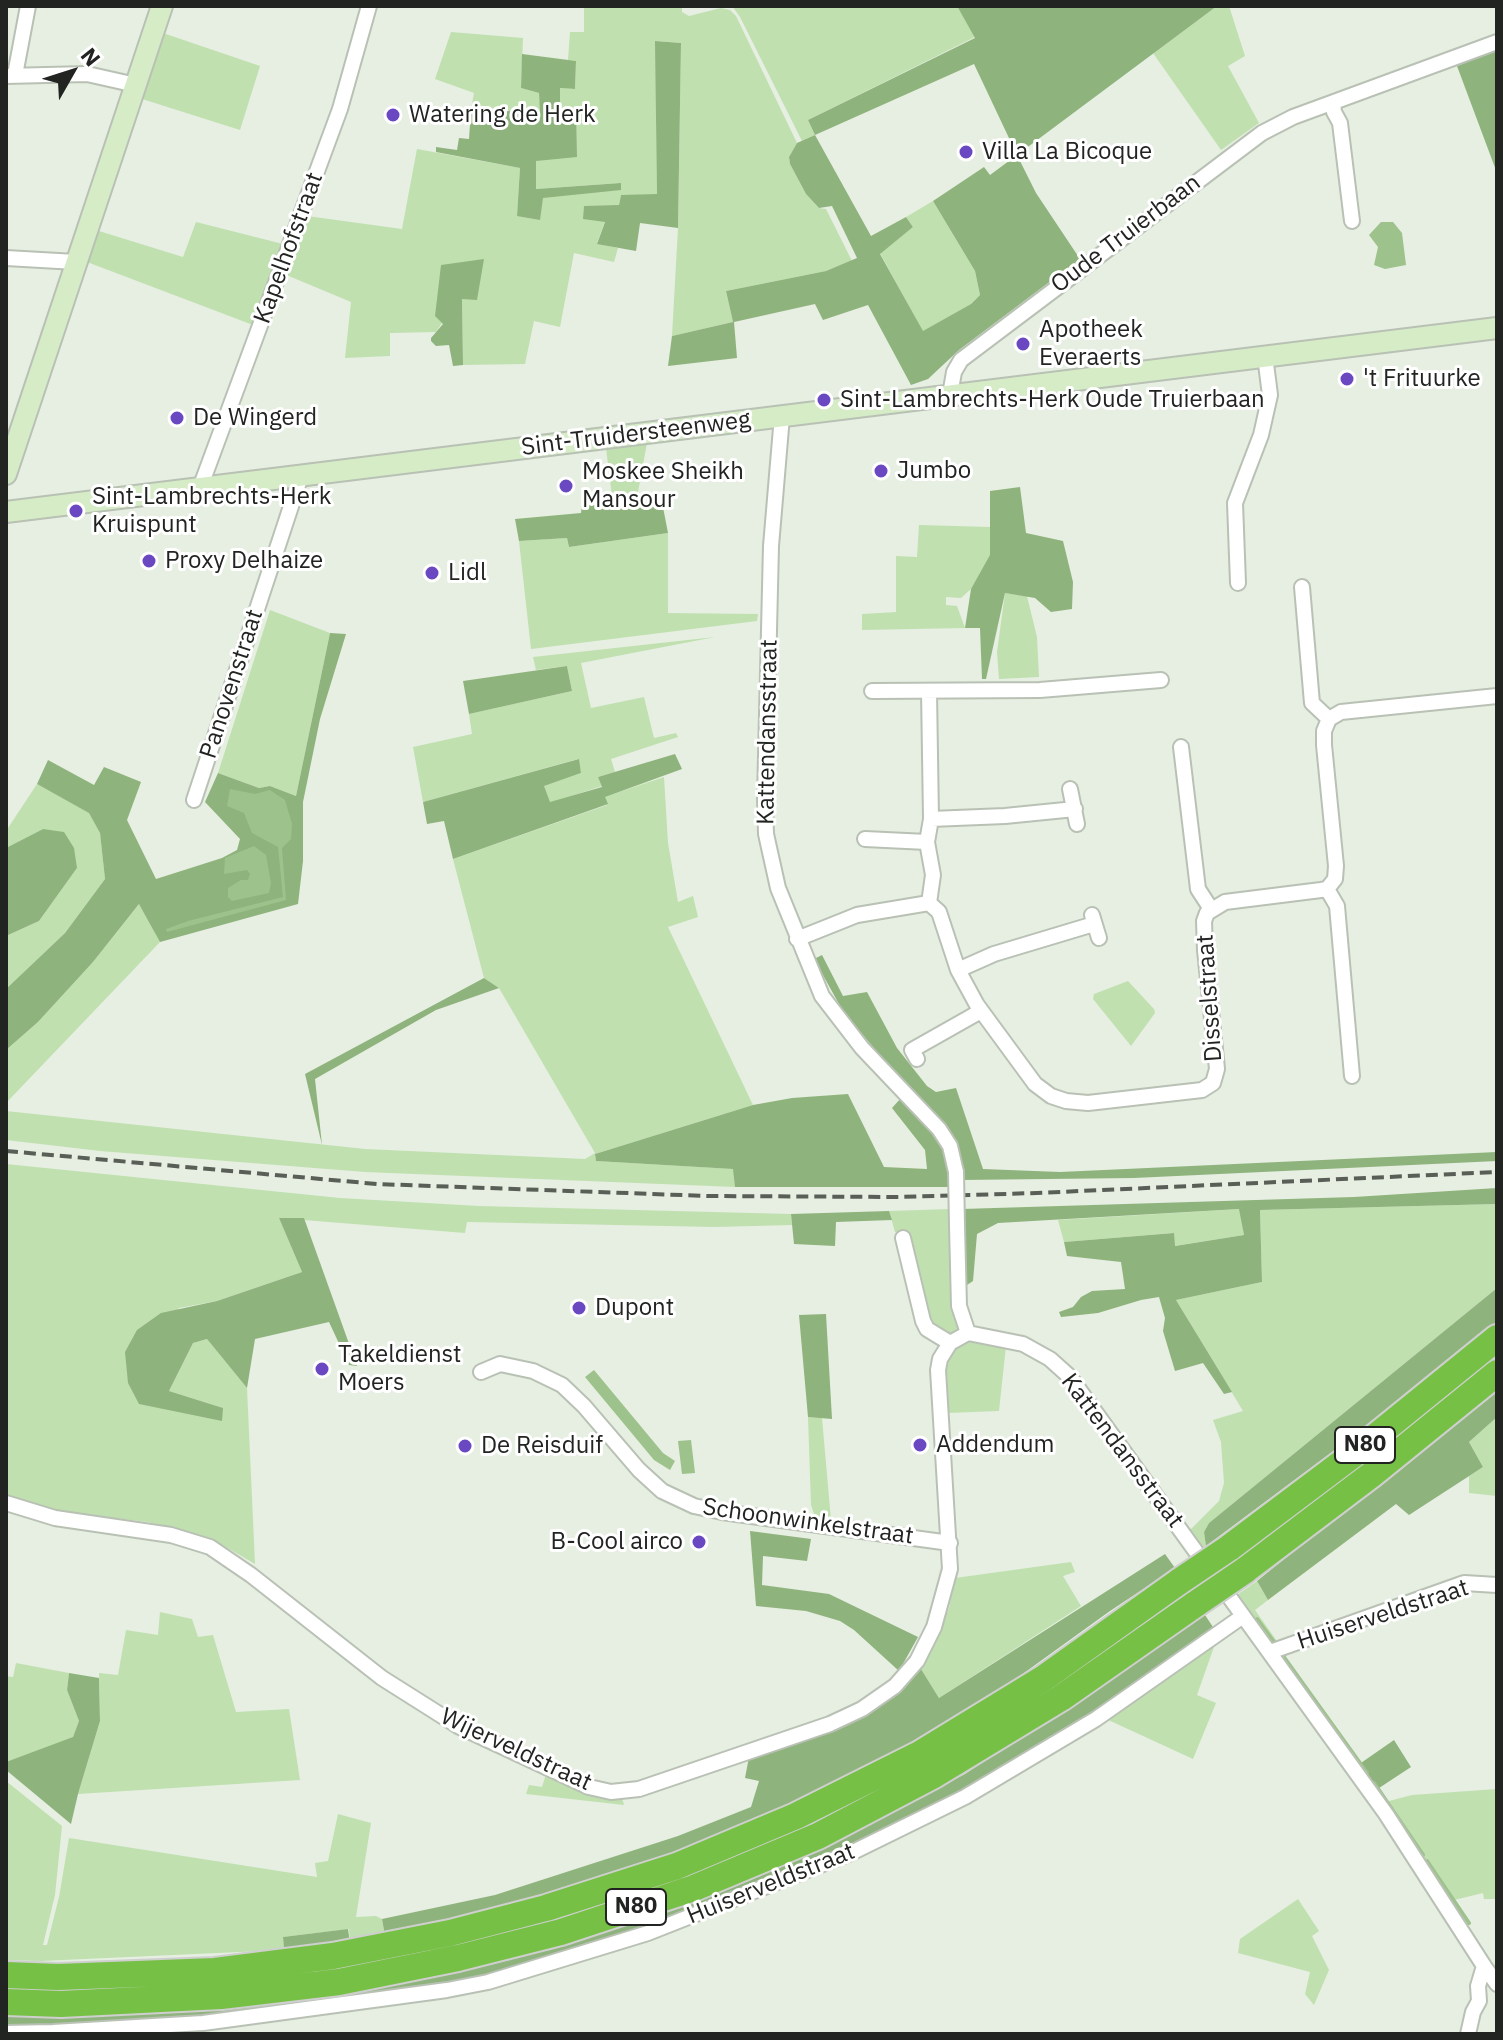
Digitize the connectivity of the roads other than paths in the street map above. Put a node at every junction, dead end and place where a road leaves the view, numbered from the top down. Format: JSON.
{"nodes":[{"id":1,"x":28,"y":6,"type":"edge"},
{"id":2,"x":162,"y":6,"type":"edge"},
{"id":3,"x":369,"y":6,"type":"edge"},
{"id":4,"x":1497,"y":42,"type":"edge"},
{"id":5,"x":10,"y":76,"type":"edge"},
{"id":6,"x":136,"y":85,"type":"junction"},
{"id":7,"x":1333,"y":103,"type":"junction"},
{"id":8,"x":1352,"y":221,"type":"dead end"},
{"id":9,"x":6,"y":258,"type":"edge"},
{"id":10,"x":76,"y":262,"type":"junction"},
{"id":11,"x":1497,"y":328,"type":"edge"},
{"id":12,"x":1265,"y":356,"type":"junction"},
{"id":13,"x":950,"y":395,"type":"junction"},
{"id":14,"x":782,"y":416,"type":"junction"},
{"id":15,"x":6,"y":474,"type":"edge"},
{"id":16,"x":301,"y":476,"type":"junction"},
{"id":17,"x":200,"y":488,"type":"junction"},
{"id":18,"x":6,"y":512,"type":"edge"},
{"id":19,"x":1238,"y":583,"type":"dead end"},
{"id":20,"x":1302,"y":587,"type":"dead end"},
{"id":21,"x":1161,"y":680,"type":"dead end"},
{"id":22,"x":872,"y":691,"type":"dead end"},
{"id":23,"x":929,"y":691,"type":"junction"},
{"id":24,"x":1497,"y":696,"type":"edge"},
{"id":25,"x":1329,"y":719,"type":"junction"},
{"id":26,"x":1181,"y":747,"type":"dead end"},
{"id":27,"x":1070,"y":789,"type":"dead end"},
{"id":28,"x":194,"y":800,"type":"dead end"},
{"id":29,"x":931,"y":819,"type":"junction"},
{"id":30,"x":865,"y":839,"type":"dead end"},
{"id":31,"x":927,"y":842,"type":"junction"},
{"id":32,"x":1327,"y":889,"type":"junction"},
{"id":33,"x":929,"y":903,"type":"junction"},
{"id":34,"x":1211,"y":909,"type":"junction"},
{"id":35,"x":1095,"y":925,"type":"dead end"},
{"id":36,"x":797,"y":939,"type":"junction"},
{"id":37,"x":958,"y":970,"type":"junction"},
{"id":38,"x":981,"y":1011,"type":"junction"},
{"id":39,"x":917,"y":1059,"type":"dead end"},
{"id":40,"x":1352,"y":1076,"type":"dead end"},
{"id":41,"x":903,"y":1238,"type":"dead end"},
{"id":42,"x":968,"y":1333,"type":"junction"},
{"id":43,"x":1497,"y":1338,"type":"edge"},
{"id":44,"x":950,"y":1343,"type":"junction"},
{"id":45,"x":481,"y":1372,"type":"dead end"},
{"id":46,"x":1497,"y":1373,"type":"edge"},
{"id":47,"x":6,"y":1503,"type":"edge"},
{"id":48,"x":950,"y":1543,"type":"junction"},
{"id":49,"x":1497,"y":1585,"type":"edge"},
{"id":50,"x":1243,"y":1616,"type":"junction"},
{"id":51,"x":1270,"y":1652,"type":"junction"},
{"id":52,"x":1484,"y":1966,"type":"junction"},
{"id":53,"x":6,"y":1975,"type":"edge"},
{"id":54,"x":1497,"y":1984,"type":"edge"},
{"id":55,"x":1497,"y":1994,"type":"edge"},
{"id":56,"x":1479,"y":2001,"type":"junction"},
{"id":57,"x":6,"y":2002,"type":"edge"},
{"id":58,"x":6,"y":2033,"type":"edge"},
{"id":59,"x":1468,"y":2034,"type":"edge"}],
"edges":[{"from":1,"to":5,"type":"street"},
{"from":2,"to":6,"type":"main road"},
{"from":3,"to":17,"type":"street","name":"Kapelhofstraat"},
{"from":4,"to":7,"type":"street","name":"Oude Truierbaan"},
{"from":5,"to":6,"type":"street"},
{"from":6,"to":10,"type":"main road"},
{"from":7,"to":8,"type":"street"},
{"from":7,"to":13,"type":"street","name":"Oude Truierbaan"},
{"from":9,"to":10,"type":"street"},
{"from":10,"to":15,"type":"main road"},
{"from":11,"to":12,"type":"main road","name":"Sint-Truidersteenweg"},
{"from":12,"to":13,"type":"main road","name":"Sint-Truidersteenweg"},
{"from":12,"to":19,"type":"street"},
{"from":13,"to":14,"type":"main road","name":"Sint-Truidersteenweg"},
{"from":14,"to":16,"type":"main road","name":"Sint-Truidersteenweg"},
{"from":14,"to":36,"type":"street","name":"Kattendansstraat"},
{"from":16,"to":17,"type":"main road","name":"Sint-Truidersteenweg"},
{"from":16,"to":28,"type":"street","name":"Panovenstraat"},
{"from":17,"to":18,"type":"main road","name":"Sint-Truidersteenweg"},
{"from":20,"to":25,"type":"street"},
{"from":21,"to":23,"type":"street"},
{"from":22,"to":23,"type":"street"},
{"from":23,"to":29,"type":"street"},
{"from":24,"to":25,"type":"street"},
{"from":25,"to":32,"type":"street"},
{"from":26,"to":34,"type":"street"},
{"from":27,"to":29,"type":"street"},
{"from":29,"to":31,"type":"street"},
{"from":30,"to":31,"type":"street"},
{"from":31,"to":33,"type":"street"},
{"from":32,"to":34,"type":"street","name":"Disselstraat"},
{"from":32,"to":40,"type":"street"},
{"from":33,"to":36,"type":"street"},
{"from":33,"to":37,"type":"street","name":"Disselstraat"},
{"from":34,"to":38,"type":"street","name":"Disselstraat"},
{"from":35,"to":37,"type":"street"},
{"from":36,"to":42,"type":"street","name":"Kattendansstraat","bridge":true},
{"from":37,"to":38,"type":"street","name":"Disselstraat"},
{"from":38,"to":39,"type":"street"},
{"from":41,"to":44,"type":"street"},
{"from":42,"to":44,"type":"street"},
{"from":42,"to":50,"type":"street","name":"Kattendansstraat"},
{"from":43,"to":53,"type":"highway","number":"N80","bridge":true},
{"from":44,"to":48,"type":"street","name":"Wijerveldstraat"},
{"from":45,"to":48,"type":"street","name":"Schoonwinkelstraat"},
{"from":46,"to":57,"type":"highway","number":"N80","bridge":true},
{"from":47,"to":48,"type":"street","name":"Wijerveldstraat"},
{"from":49,"to":51,"type":"street","name":"Huiserveldstraat"},
{"from":50,"to":51,"type":"street","name":"Kattendansstraat"},
{"from":50,"to":58,"type":"street","name":"Huiserveldstraat"},
{"from":51,"to":52,"type":"street","name":"Kattendansstraat"},
{"from":52,"to":54,"type":"street","name":"Kattendansstraat"},
{"from":52,"to":56,"type":"street"},
{"from":55,"to":56,"type":"street"},
{"from":56,"to":59,"type":"street"}]}
